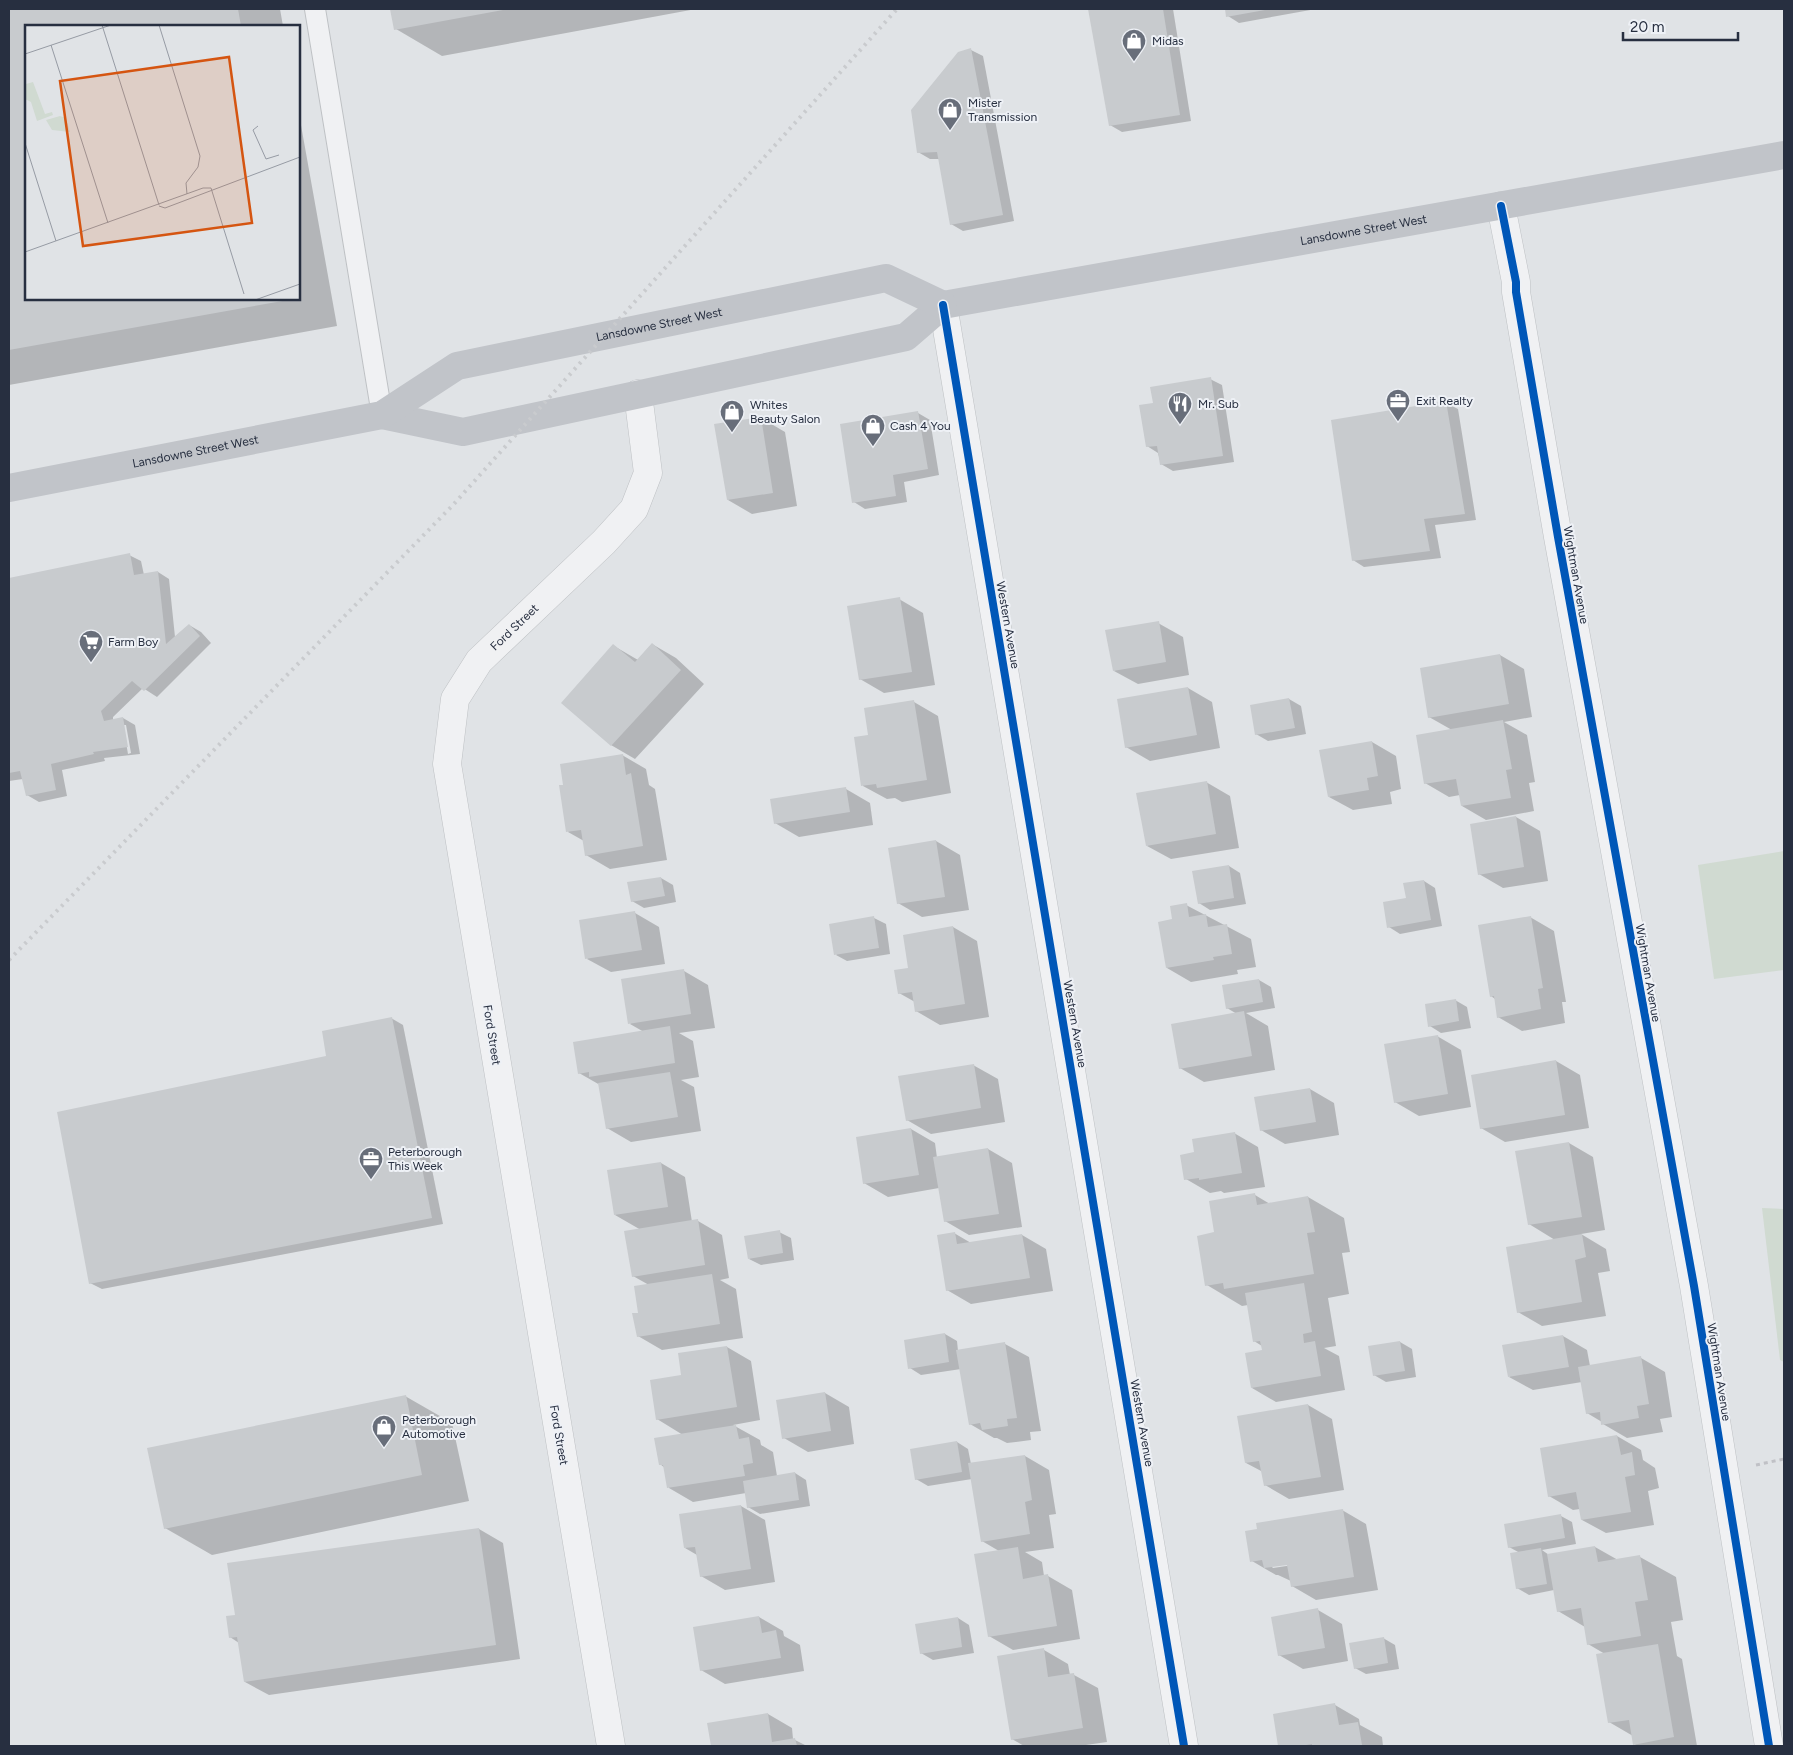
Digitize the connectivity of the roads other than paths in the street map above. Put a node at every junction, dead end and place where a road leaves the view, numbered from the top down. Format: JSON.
{"nodes":[{"id":1,"x":314,"y":9,"type":"edge"},
{"id":2,"x":1784,"y":155,"type":"edge"},
{"id":3,"x":1501,"y":206,"type":"junction"},
{"id":4,"x":944,"y":306,"type":"junction"},
{"id":5,"x":638,"y":394,"type":"junction"},
{"id":6,"x":382,"y":415,"type":"junction"},
{"id":7,"x":9,"y":488,"type":"edge"},
{"id":8,"x":611,"y":1746,"type":"edge"},
{"id":9,"x":1184,"y":1746,"type":"edge"},
{"id":10,"x":1769,"y":1746,"type":"edge"}],
"edges":[{"from":1,"to":6,"type":"lane"},
{"from":2,"to":3,"type":"main road","name":"Lansdowne Street West"},
{"from":3,"to":4,"type":"main road","name":"Lansdowne Street West"},
{"from":3,"to":10,"type":"street","name":"Wightman Avenue"},
{"from":4,"to":5,"type":"main road","name":"Lansdowne Street West"},
{"from":4,"to":6,"type":"main road","name":"Lansdowne Street West"},
{"from":4,"to":9,"type":"street","name":"Western Avenue"},
{"from":5,"to":6,"type":"main road","name":"Lansdowne Street West"},
{"from":5,"to":8,"type":"street","name":"Ford Street"},
{"from":6,"to":7,"type":"main road","name":"Lansdowne Street West"}]}
